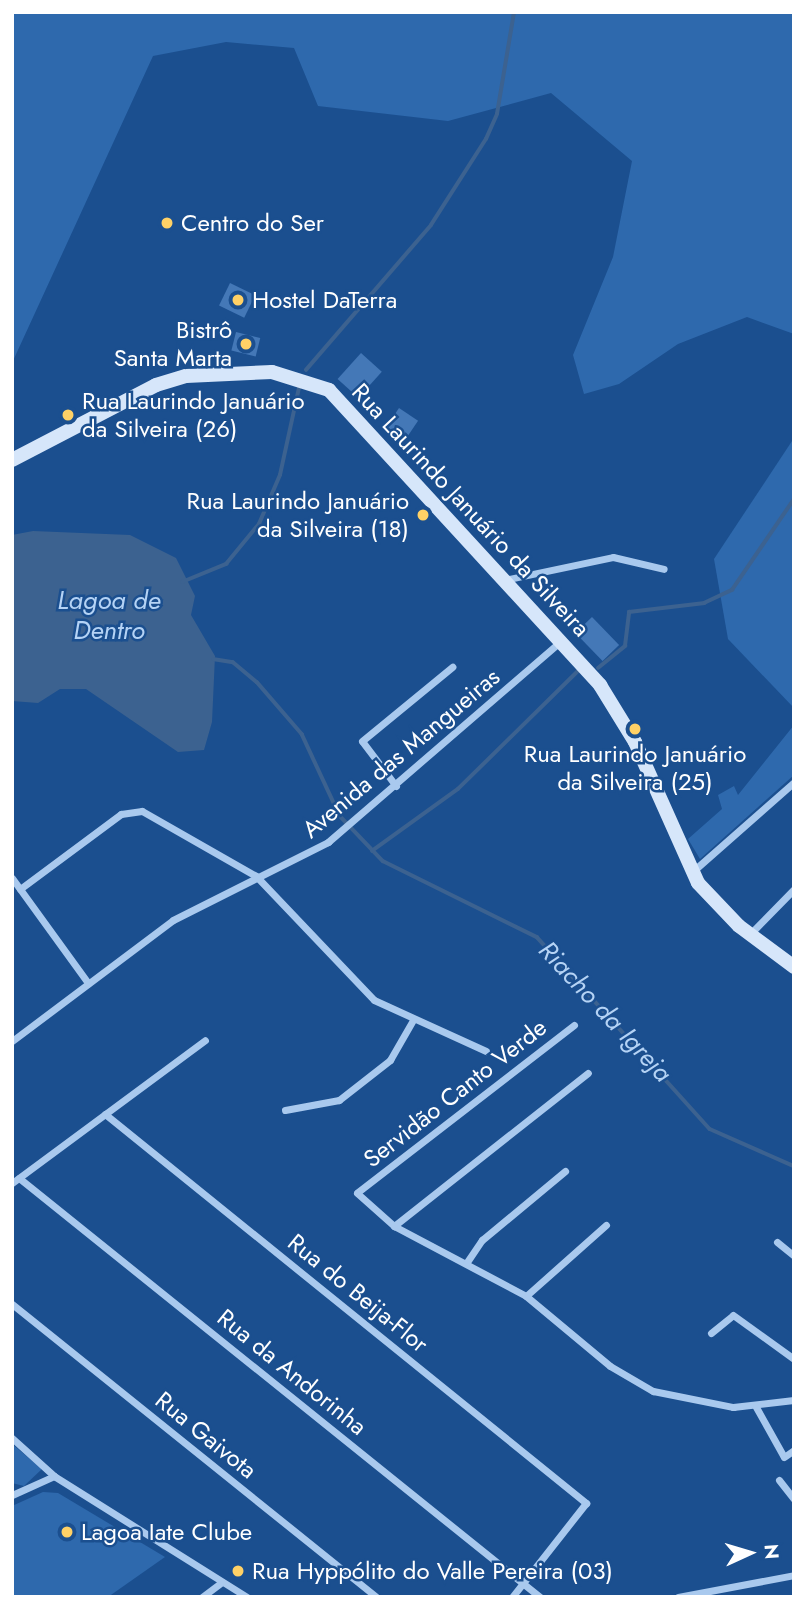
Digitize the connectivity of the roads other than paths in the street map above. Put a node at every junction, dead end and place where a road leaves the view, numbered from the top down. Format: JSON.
{"nodes":[{"id":1,"x":12,"y":460,"type":"edge"},
{"id":2,"x":664,"y":569,"type":"dead end"},
{"id":3,"x":504,"y":580,"type":"junction"},
{"id":4,"x":561,"y":642,"type":"junction"},
{"id":5,"x":453,"y":667,"type":"dead end"},
{"id":6,"x":794,"y":782,"type":"edge"},
{"id":7,"x":396,"y":786,"type":"junction"},
{"id":8,"x":691,"y":872,"type":"junction"},
{"id":9,"x":256,"y":876,"type":"junction"},
{"id":10,"x":12,"y":878,"type":"edge"},
{"id":11,"x":20,"y":889,"type":"junction"},
{"id":12,"x":794,"y":889,"type":"edge"},
{"id":13,"x":750,"y":934,"type":"junction"},
{"id":14,"x":794,"y":967,"type":"edge"},
{"id":15,"x":88,"y":983,"type":"junction"},
{"id":16,"x":413,"y":1020,"type":"junction"},
{"id":17,"x":574,"y":1024,"type":"dead end"},
{"id":18,"x":205,"y":1040,"type":"dead end"},
{"id":19,"x":12,"y":1041,"type":"edge"},
{"id":20,"x":486,"y":1051,"type":"dead end"},
{"id":21,"x":588,"y":1073,"type":"dead end"},
{"id":22,"x":285,"y":1110,"type":"dead end"},
{"id":23,"x":105,"y":1114,"type":"junction"},
{"id":24,"x":565,"y":1171,"type":"dead end"},
{"id":25,"x":16,"y":1180,"type":"edge"},
{"id":26,"x":606,"y":1225,"type":"dead end"},
{"id":27,"x":394,"y":1226,"type":"junction"},
{"id":28,"x":777,"y":1242,"type":"dead end"},
{"id":29,"x":794,"y":1256,"type":"edge"},
{"id":30,"x":467,"y":1262,"type":"junction"},
{"id":31,"x":526,"y":1296,"type":"junction"},
{"id":32,"x":12,"y":1304,"type":"edge"},
{"id":33,"x":711,"y":1333,"type":"dead end"},
{"id":34,"x":794,"y":1359,"type":"edge"},
{"id":35,"x":794,"y":1400,"type":"edge"},
{"id":36,"x":756,"y":1407,"type":"junction"},
{"id":37,"x":12,"y":1438,"type":"edge"},
{"id":38,"x":794,"y":1450,"type":"edge"},
{"id":39,"x":54,"y":1476,"type":"junction"},
{"id":40,"x":779,"y":1480,"type":"dead end"},
{"id":41,"x":12,"y":1495,"type":"edge"},
{"id":42,"x":794,"y":1499,"type":"edge"},
{"id":43,"x":794,"y":1575,"type":"edge"},
{"id":44,"x":222,"y":1581,"type":"junction"},
{"id":45,"x":523,"y":1583,"type":"junction"},
{"id":46,"x":691,"y":1595,"type":"edge"},
{"id":47,"x":202,"y":1597,"type":"edge"},
{"id":48,"x":247,"y":1597,"type":"edge"},
{"id":49,"x":376,"y":1597,"type":"edge"},
{"id":50,"x":512,"y":1597,"type":"edge"},
{"id":51,"x":540,"y":1597,"type":"edge"},
{"id":52,"x":678,"y":1597,"type":"edge"}],
"edges":[{"from":1,"to":3,"type":"main road","name":"Rua Laurindo Januário da Silveira"},
{"from":2,"to":3,"type":"street"},
{"from":3,"to":4,"type":"main road","name":"Rua Laurindo Januário da Silveira"},
{"from":4,"to":7,"type":"street","name":"Avenida das Mangueiras"},
{"from":4,"to":8,"type":"main road","name":"Rua Laurindo Januário da Silveira"},
{"from":5,"to":7,"type":"street"},
{"from":6,"to":8,"type":"street"},
{"from":7,"to":9,"type":"street","name":"Avenida das Mangueiras"},
{"from":8,"to":13,"type":"main road","name":"Rua Laurindo Januário da Silveira"},
{"from":9,"to":11,"type":"street"},
{"from":9,"to":15,"type":"street","name":"Avenida das Mangueiras"},
{"from":9,"to":16,"type":"street"},
{"from":10,"to":11,"type":"street"},
{"from":11,"to":15,"type":"street"},
{"from":12,"to":13,"type":"street"},
{"from":13,"to":14,"type":"main road","name":"Rua Laurindo Januário da Silveira"},
{"from":15,"to":19,"type":"street","name":"Avenida das Mangueiras"},
{"from":16,"to":20,"type":"street"},
{"from":16,"to":22,"type":"street"},
{"from":17,"to":27,"type":"street","name":"Servidão Canto Verde"},
{"from":18,"to":23,"type":"street"},
{"from":21,"to":27,"type":"street"},
{"from":23,"to":25,"type":"street"},
{"from":23,"to":45,"type":"street","name":"Rua do Beija-Flor"},
{"from":24,"to":30,"type":"street"},
{"from":25,"to":45,"type":"street","name":"Rua da Andorinha"},
{"from":26,"to":31,"type":"street"},
{"from":27,"to":30,"type":"street","name":"Servidão Canto Verde"},
{"from":28,"to":29,"type":"street"},
{"from":30,"to":31,"type":"street","name":"Servidão Canto Verde"},
{"from":31,"to":36,"type":"street","name":"Servidão Canto Verde"},
{"from":32,"to":49,"type":"street","name":"Rua Gaivota"},
{"from":33,"to":34,"type":"street"},
{"from":35,"to":36,"type":"street","name":"Servidão Canto Verde"},
{"from":36,"to":38,"type":"street"},
{"from":37,"to":39,"type":"street"},
{"from":39,"to":41,"type":"street"},
{"from":39,"to":44,"type":"street"},
{"from":40,"to":42,"type":"street"},
{"from":43,"to":46,"type":"street"},
{"from":44,"to":47,"type":"street"},
{"from":44,"to":48,"type":"street"},
{"from":45,"to":50,"type":"street"},
{"from":45,"to":51,"type":"street","name":"Rua da Andorinha"},
{"from":46,"to":52,"type":"street"}]}
